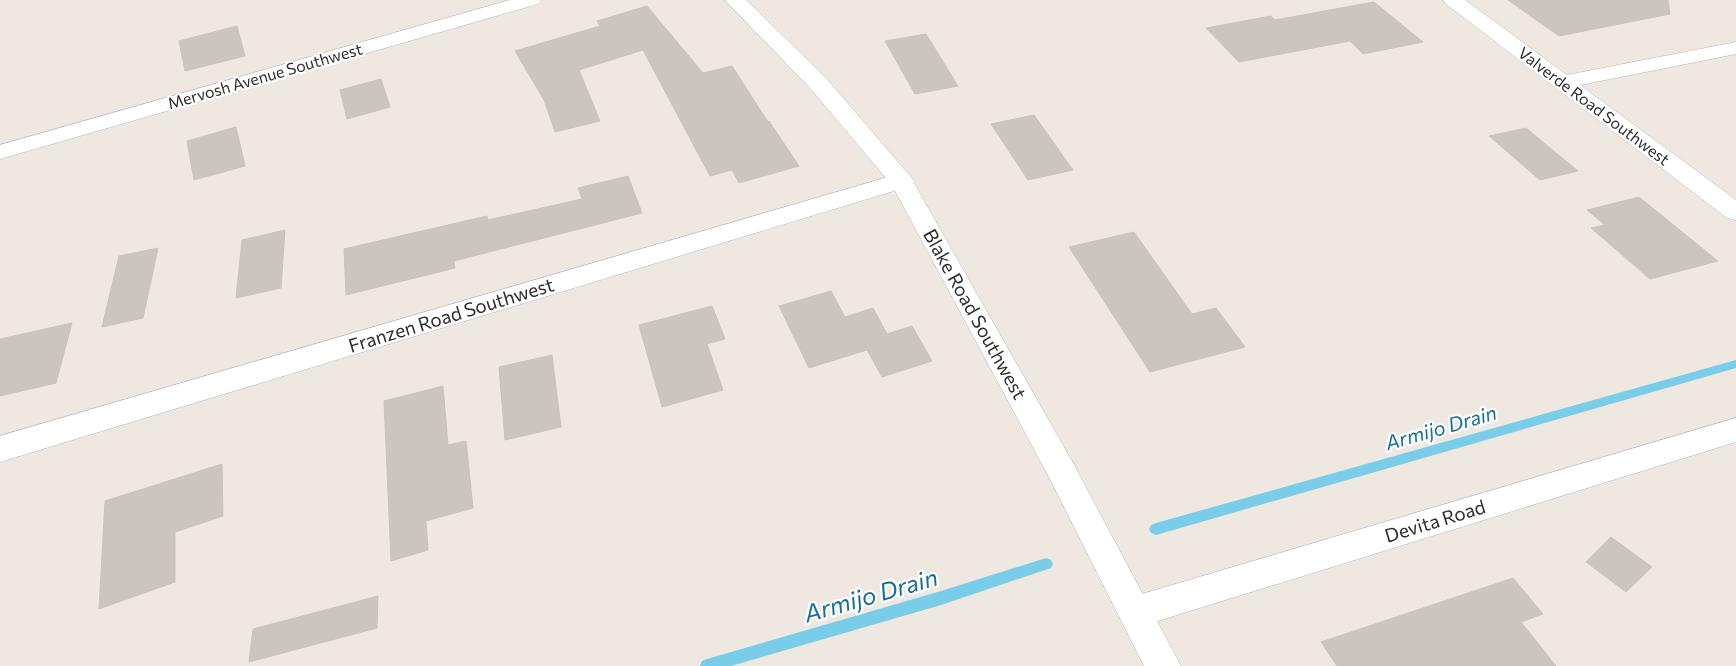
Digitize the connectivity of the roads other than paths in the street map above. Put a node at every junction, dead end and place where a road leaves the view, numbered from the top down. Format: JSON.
{"nodes":[{"id":1,"x":531,"y":0,"type":"edge"},
{"id":2,"x":735,"y":0,"type":"edge"},
{"id":3,"x":1453,"y":0,"type":"edge"},
{"id":4,"x":1736,"y":48,"type":"edge"},
{"id":5,"x":1563,"y":82,"type":"junction"},
{"id":6,"x":0,"y":152,"type":"edge"},
{"id":7,"x":902,"y":181,"type":"junction"},
{"id":8,"x":1736,"y":212,"type":"edge"},
{"id":9,"x":1736,"y":430,"type":"edge"},
{"id":10,"x":0,"y":449,"type":"edge"},
{"id":11,"x":1135,"y":612,"type":"junction"},
{"id":12,"x":1163,"y":666,"type":"edge"}],
"edges":[{"from":1,"to":6,"type":"street","name":"Mervosh Avenue Southwest"},
{"from":2,"to":7,"type":"street","name":"Blake Road Southwest"},
{"from":3,"to":5,"type":"street","name":"Valverde Road Southwest"},
{"from":4,"to":5,"type":"street"},
{"from":5,"to":8,"type":"street","name":"Valverde Road Southwest"},
{"from":7,"to":10,"type":"street","name":"Franzen Road Southwest"},
{"from":7,"to":11,"type":"street","name":"Blake Road Southwest"},
{"from":9,"to":11,"type":"street","name":"Devita Road"},
{"from":11,"to":12,"type":"street","name":"Blake Road Southwest"}]}
